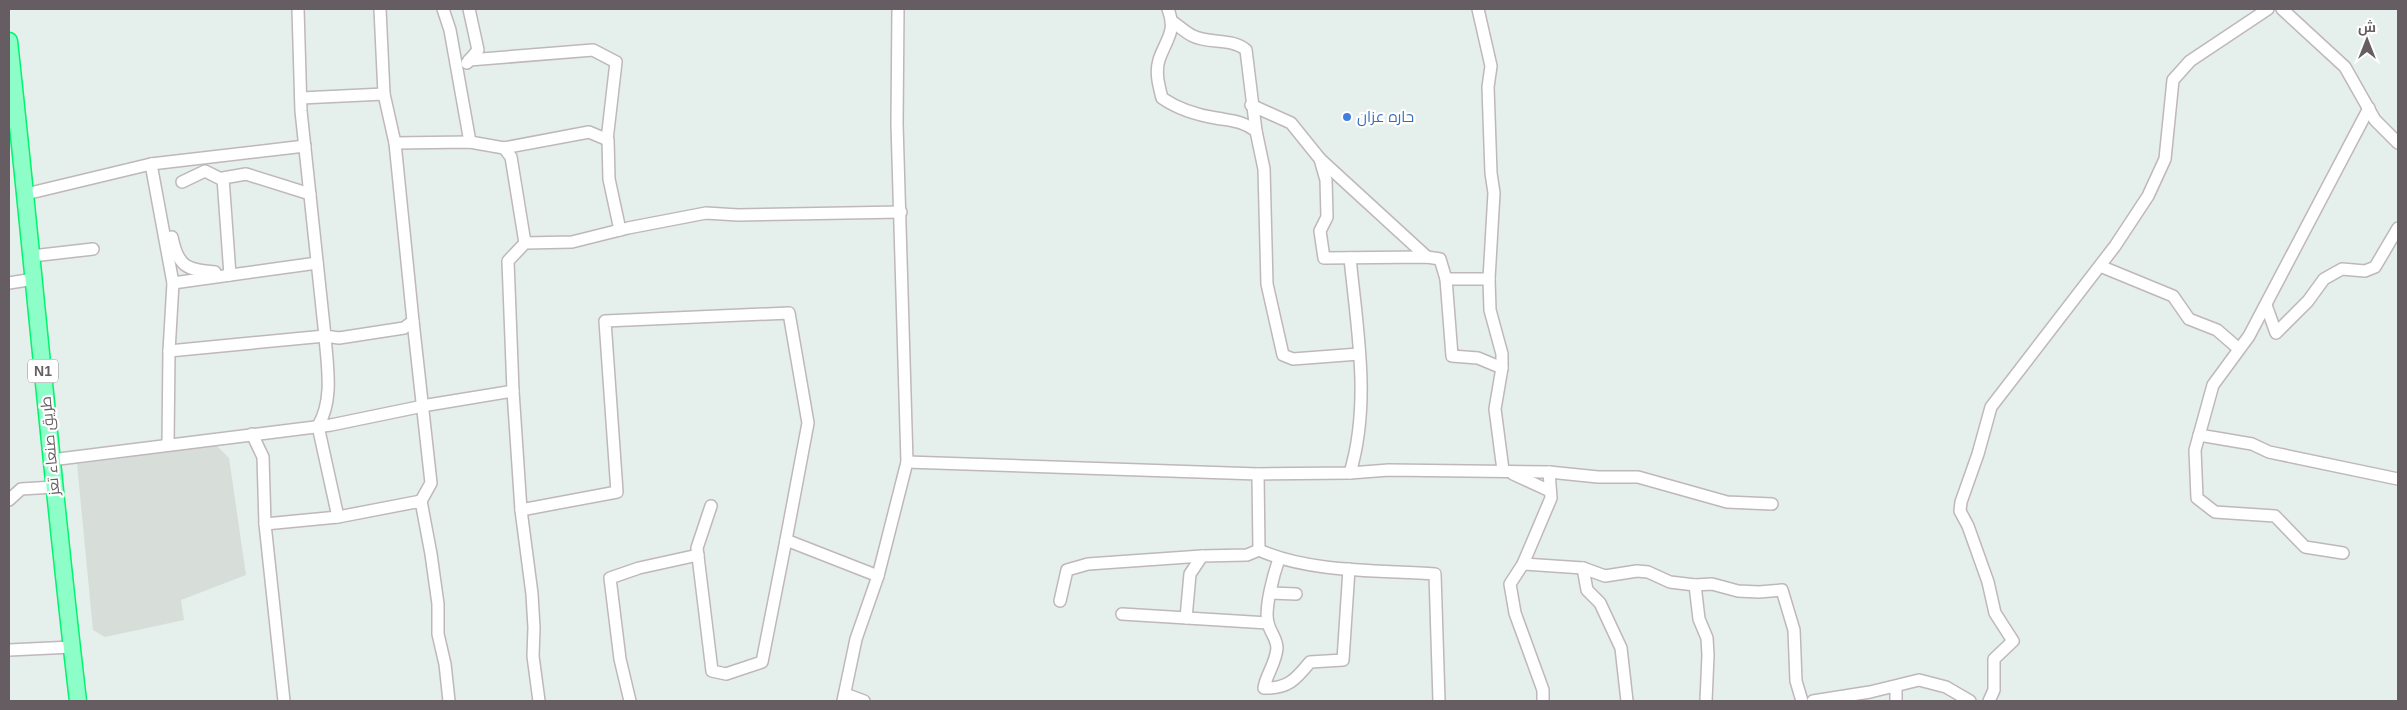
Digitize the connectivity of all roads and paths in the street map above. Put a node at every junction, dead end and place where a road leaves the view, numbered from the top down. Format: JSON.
{"nodes":[{"id":1,"x":298,"y":9,"type":"edge"},
{"id":2,"x":380,"y":9,"type":"edge"},
{"id":3,"x":443,"y":9,"type":"edge"},
{"id":4,"x":469,"y":9,"type":"edge"},
{"id":5,"x":898,"y":9,"type":"edge"},
{"id":6,"x":1168,"y":9,"type":"edge"},
{"id":7,"x":1478,"y":9,"type":"edge"},
{"id":8,"x":2268,"y":9,"type":"edge"},
{"id":9,"x":2282,"y":9,"type":"edge"},
{"id":10,"x":1173,"y":22,"type":"junction"},
{"id":11,"x":9,"y":41,"type":"edge"},
{"id":12,"x":469,"y":60,"type":"junction"},
{"id":13,"x":458,"y":74,"type":"junction"},
{"id":14,"x":384,"y":94,"type":"junction"},
{"id":15,"x":301,"y":98,"type":"junction"},
{"id":16,"x":1252,"y":105,"type":"junction"},
{"id":17,"x":2369,"y":108,"type":"junction"},
{"id":18,"x":1256,"y":131,"type":"junction"},
{"id":19,"x":607,"y":140,"type":"junction"},
{"id":20,"x":470,"y":142,"type":"junction"},
{"id":21,"x":395,"y":143,"type":"junction"},
{"id":22,"x":2398,"y":143,"type":"edge"},
{"id":23,"x":305,"y":146,"type":"junction"},
{"id":24,"x":504,"y":148,"type":"junction"},
{"id":25,"x":1320,"y":158,"type":"junction"},
{"id":26,"x":151,"y":164,"type":"junction"},
{"id":27,"x":153,"y":176,"type":"junction"},
{"id":28,"x":223,"y":180,"type":"junction"},
{"id":29,"x":182,"y":182,"type":"dead end"},
{"id":30,"x":26,"y":194,"type":"junction"},
{"id":31,"x":310,"y":194,"type":"junction"},
{"id":32,"x":900,"y":212,"type":"junction"},
{"id":33,"x":2398,"y":228,"type":"edge"},
{"id":34,"x":620,"y":230,"type":"junction"},
{"id":35,"x":525,"y":243,"type":"junction"},
{"id":36,"x":93,"y":249,"type":"dead end"},
{"id":37,"x":32,"y":256,"type":"junction"},
{"id":38,"x":1427,"y":257,"type":"junction"},
{"id":39,"x":1350,"y":258,"type":"junction"},
{"id":40,"x":317,"y":263,"type":"junction"},
{"id":41,"x":2100,"y":266,"type":"junction"},
{"id":42,"x":230,"y":272,"type":"junction"},
{"id":43,"x":34,"y":279,"type":"junction"},
{"id":44,"x":1446,"y":279,"type":"junction"},
{"id":45,"x":1489,"y":279,"type":"junction"},
{"id":46,"x":9,"y":283,"type":"edge"},
{"id":47,"x":173,"y":283,"type":"junction"},
{"id":48,"x":2266,"y":305,"type":"junction"},
{"id":49,"x":413,"y":321,"type":"junction"},
{"id":50,"x":325,"y":336,"type":"junction"},
{"id":51,"x":2239,"y":349,"type":"junction"},
{"id":52,"x":169,"y":352,"type":"junction"},
{"id":53,"x":1359,"y":354,"type":"junction"},
{"id":54,"x":1502,"y":368,"type":"junction"},
{"id":55,"x":513,"y":391,"type":"junction"},
{"id":56,"x":424,"y":406,"type":"junction"},
{"id":57,"x":318,"y":426,"type":"junction"},
{"id":58,"x":252,"y":434,"type":"junction"},
{"id":59,"x":2199,"y":435,"type":"junction"},
{"id":60,"x":168,"y":444,"type":"junction"},
{"id":61,"x":52,"y":460,"type":"junction"},
{"id":62,"x":907,"y":462,"type":"junction"},
{"id":63,"x":1503,"y":470,"type":"junction"},
{"id":64,"x":1549,"y":472,"type":"junction"},
{"id":65,"x":1350,"y":473,"type":"junction"},
{"id":66,"x":1258,"y":474,"type":"junction"},
{"id":67,"x":2398,"y":479,"type":"edge"},
{"id":68,"x":54,"y":487,"type":"junction"},
{"id":69,"x":1550,"y":491,"type":"junction"},
{"id":70,"x":9,"y":500,"type":"edge"},
{"id":71,"x":421,"y":501,"type":"junction"},
{"id":72,"x":1772,"y":504,"type":"dead end"},
{"id":73,"x":711,"y":506,"type":"dead end"},
{"id":74,"x":521,"y":510,"type":"junction"},
{"id":75,"x":338,"y":517,"type":"junction"},
{"id":76,"x":265,"y":524,"type":"junction"},
{"id":77,"x":786,"y":540,"type":"junction"},
{"id":78,"x":1258,"y":550,"type":"junction"},
{"id":79,"x":2343,"y":553,"type":"dead end"},
{"id":80,"x":698,"y":555,"type":"junction"},
{"id":81,"x":1202,"y":556,"type":"junction"},
{"id":82,"x":1280,"y":559,"type":"junction"},
{"id":83,"x":1523,"y":564,"type":"junction"},
{"id":84,"x":1582,"y":568,"type":"junction"},
{"id":85,"x":1349,"y":569,"type":"junction"},
{"id":86,"x":878,"y":576,"type":"junction"},
{"id":87,"x":1695,"y":585,"type":"junction"},
{"id":88,"x":1271,"y":593,"type":"junction"},
{"id":89,"x":1296,"y":594,"type":"dead end"},
{"id":90,"x":1060,"y":601,"type":"dead end"},
{"id":91,"x":1122,"y":614,"type":"dead end"},
{"id":92,"x":1186,"y":618,"type":"junction"},
{"id":93,"x":1268,"y":624,"type":"junction"},
{"id":94,"x":72,"y":647,"type":"junction"},
{"id":95,"x":9,"y":650,"type":"edge"},
{"id":96,"x":1896,"y":686,"type":"junction"},
{"id":97,"x":844,"y":697,"type":"edge"},
{"id":98,"x":78,"y":701,"type":"edge"},
{"id":99,"x":284,"y":701,"type":"edge"},
{"id":100,"x":449,"y":701,"type":"edge"},
{"id":101,"x":539,"y":701,"type":"edge"},
{"id":102,"x":630,"y":701,"type":"edge"},
{"id":103,"x":864,"y":701,"type":"edge"},
{"id":104,"x":1439,"y":701,"type":"edge"},
{"id":105,"x":1543,"y":701,"type":"edge"},
{"id":106,"x":1627,"y":701,"type":"edge"},
{"id":107,"x":1706,"y":701,"type":"edge"},
{"id":108,"x":1802,"y":701,"type":"edge"},
{"id":109,"x":1813,"y":701,"type":"edge"},
{"id":110,"x":1896,"y":701,"type":"edge"},
{"id":111,"x":1970,"y":701,"type":"edge"},
{"id":112,"x":1989,"y":701,"type":"edge"}],
"edges":[{"from":1,"to":15,"type":"street"},
{"from":2,"to":14,"type":"street"},
{"from":3,"to":13,"type":"street"},
{"from":4,"to":12,"type":"street"},
{"from":5,"to":32,"type":"street"},
{"from":6,"to":10,"type":"street"},
{"from":7,"to":45,"type":"street"},
{"from":8,"to":41,"type":"street"},
{"from":9,"to":17,"type":"street"},
{"from":10,"to":16,"type":"street"},
{"from":10,"to":18,"type":"street"},
{"from":11,"to":30,"type":"highway","name":"طريق صنعاء تعز","number":"N1"},
{"from":12,"to":13,"type":"street"},
{"from":12,"to":19,"type":"street"},
{"from":13,"to":20,"type":"street"},
{"from":14,"to":15,"type":"street"},
{"from":14,"to":21,"type":"street"},
{"from":15,"to":23,"type":"street"},
{"from":16,"to":18,"type":"street"},
{"from":16,"to":25,"type":"street"},
{"from":17,"to":22,"type":"street"},
{"from":17,"to":48,"type":"street"},
{"from":18,"to":53,"type":"street"},
{"from":19,"to":24,"type":"street"},
{"from":19,"to":34,"type":"street"},
{"from":20,"to":21,"type":"street"},
{"from":20,"to":24,"type":"street"},
{"from":21,"to":49,"type":"street"},
{"from":23,"to":26,"type":"street"},
{"from":23,"to":31,"type":"street"},
{"from":24,"to":35,"type":"street"},
{"from":25,"to":38,"type":"street"},
{"from":25,"to":39,"type":"street"},
{"from":26,"to":27,"type":"street"},
{"from":26,"to":30,"type":"street"},
{"from":27,"to":42,"type":"street"},
{"from":27,"to":47,"type":"street"},
{"from":28,"to":29,"type":"street"},
{"from":28,"to":31,"type":"street"},
{"from":28,"to":42,"type":"street"},
{"from":30,"to":37,"type":"highway","name":"طريق صنعاء تعز","number":"N1"},
{"from":31,"to":40,"type":"street"},
{"from":32,"to":34,"type":"street"},
{"from":32,"to":62,"type":"street"},
{"from":33,"to":48,"type":"street"},
{"from":34,"to":35,"type":"street"},
{"from":35,"to":55,"type":"street"},
{"from":36,"to":37,"type":"street"},
{"from":37,"to":43,"type":"highway","name":"طريق صنعاء تعز","number":"N1"},
{"from":38,"to":39,"type":"street"},
{"from":38,"to":44,"type":"street"},
{"from":39,"to":53,"type":"street"},
{"from":40,"to":42,"type":"street"},
{"from":40,"to":50,"type":"street"},
{"from":41,"to":51,"type":"street"},
{"from":41,"to":112,"type":"street"},
{"from":42,"to":47,"type":"street"},
{"from":43,"to":46,"type":"street"},
{"from":43,"to":61,"type":"highway","name":"طريق صنعاء تعز","number":"N1"},
{"from":44,"to":45,"type":"street"},
{"from":44,"to":54,"type":"street"},
{"from":45,"to":54,"type":"street"},
{"from":47,"to":52,"type":"street"},
{"from":48,"to":51,"type":"street"},
{"from":49,"to":50,"type":"street"},
{"from":49,"to":56,"type":"street"},
{"from":50,"to":52,"type":"street"},
{"from":50,"to":57,"type":"street"},
{"from":51,"to":59,"type":"street"},
{"from":52,"to":60,"type":"street"},
{"from":53,"to":65,"type":"street"},
{"from":54,"to":63,"type":"street"},
{"from":55,"to":56,"type":"street"},
{"from":55,"to":74,"type":"street"},
{"from":56,"to":57,"type":"street"},
{"from":56,"to":71,"type":"street"},
{"from":57,"to":58,"type":"street"},
{"from":57,"to":75,"type":"street"},
{"from":58,"to":60,"type":"street"},
{"from":58,"to":76,"type":"street"},
{"from":59,"to":67,"type":"street"},
{"from":59,"to":79,"type":"street"},
{"from":60,"to":61,"type":"street"},
{"from":61,"to":68,"type":"highway","name":"طريق صنعاء تعز","number":"N1"},
{"from":62,"to":66,"type":"street"},
{"from":62,"to":86,"type":"street"},
{"from":63,"to":64,"type":"street"},
{"from":63,"to":65,"type":"street"},
{"from":63,"to":69,"type":"street"},
{"from":64,"to":69,"type":"street"},
{"from":64,"to":72,"type":"street"},
{"from":65,"to":66,"type":"street"},
{"from":66,"to":78,"type":"street"},
{"from":68,"to":70,"type":"street"},
{"from":68,"to":94,"type":"highway","name":"طريق صنعاء تعز","number":"N1"},
{"from":69,"to":83,"type":"street"},
{"from":71,"to":75,"type":"street"},
{"from":71,"to":100,"type":"street"},
{"from":73,"to":80,"type":"street"},
{"from":74,"to":77,"type":"street"},
{"from":74,"to":101,"type":"street"},
{"from":75,"to":76,"type":"street"},
{"from":76,"to":99,"type":"street"},
{"from":77,"to":80,"type":"street"},
{"from":77,"to":86,"type":"street"},
{"from":78,"to":81,"type":"street"},
{"from":78,"to":82,"type":"street"},
{"from":80,"to":102,"type":"street"},
{"from":81,"to":90,"type":"street"},
{"from":81,"to":92,"type":"street"},
{"from":82,"to":85,"type":"street"},
{"from":82,"to":88,"type":"street"},
{"from":83,"to":84,"type":"street"},
{"from":83,"to":105,"type":"street"},
{"from":84,"to":87,"type":"street"},
{"from":84,"to":106,"type":"street"},
{"from":85,"to":93,"type":"street"},
{"from":85,"to":104,"type":"street"},
{"from":86,"to":97,"type":"street"},
{"from":87,"to":107,"type":"street"},
{"from":87,"to":108,"type":"street"},
{"from":88,"to":89,"type":"street"},
{"from":88,"to":93,"type":"street"},
{"from":91,"to":92,"type":"street"},
{"from":92,"to":93,"type":"street"},
{"from":94,"to":95,"type":"street"},
{"from":94,"to":98,"type":"highway","name":"طريق صنعاء تعز","number":"N1"},
{"from":96,"to":109,"type":"street"},
{"from":96,"to":110,"type":"street"},
{"from":96,"to":111,"type":"street"},
{"from":97,"to":103,"type":"street"}]}
